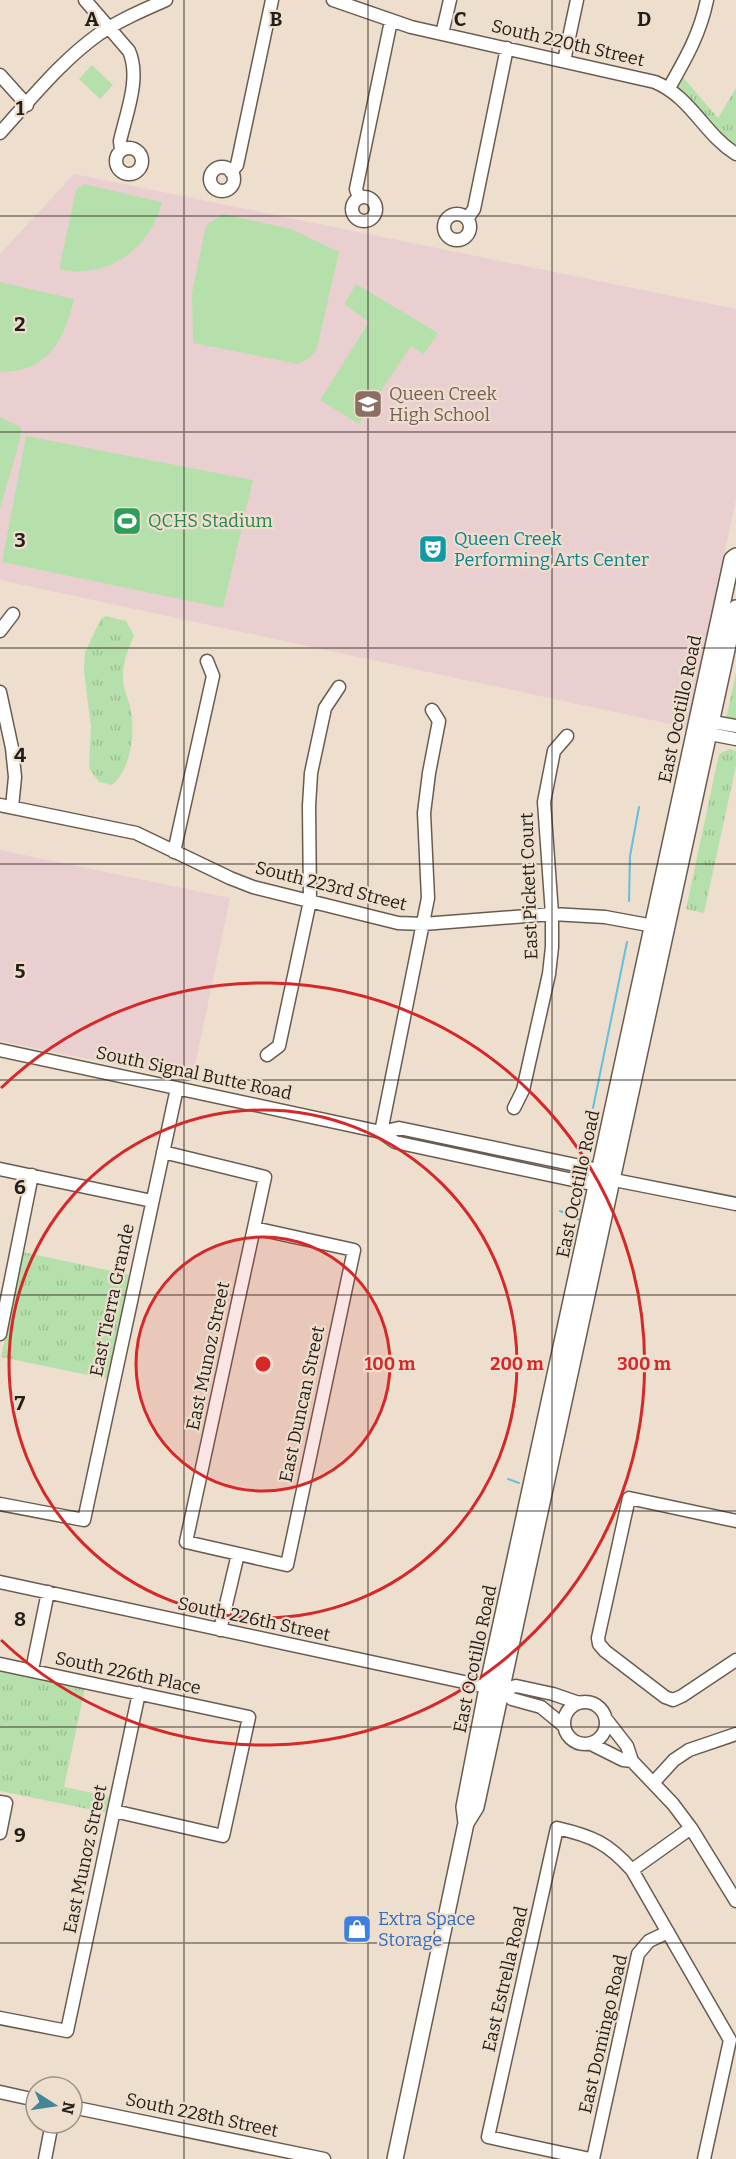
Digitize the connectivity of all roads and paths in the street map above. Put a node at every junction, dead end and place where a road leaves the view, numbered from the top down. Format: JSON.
{"nodes":[{"id":1,"x":85,"y":0,"type":"edge"},
{"id":2,"x":166,"y":0,"type":"edge"},
{"id":3,"x":272,"y":0,"type":"edge"},
{"id":4,"x":333,"y":0,"type":"edge"},
{"id":5,"x":450,"y":0,"type":"edge"},
{"id":6,"x":577,"y":0,"type":"edge"},
{"id":7,"x":707,"y":0,"type":"edge"},
{"id":8,"x":391,"y":21,"type":"junction"},
{"id":9,"x":110,"y":28,"type":"junction"},
{"id":10,"x":442,"y":34,"type":"junction"},
{"id":11,"x":507,"y":48,"type":"junction"},
{"id":12,"x":564,"y":61,"type":"junction"},
{"id":13,"x":0,"y":75,"type":"edge"},
{"id":14,"x":669,"y":88,"type":"junction"},
{"id":15,"x":27,"y":105,"type":"junction"},
{"id":16,"x":0,"y":134,"type":"edge"},
{"id":17,"x":122,"y":150,"type":"dead end"},
{"id":18,"x":736,"y":154,"type":"edge"},
{"id":19,"x":231,"y":172,"type":"dead end"},
{"id":20,"x":358,"y":198,"type":"dead end"},
{"id":21,"x":467,"y":219,"type":"dead end"},
{"id":22,"x":736,"y":556,"type":"edge"},
{"id":23,"x":736,"y":608,"type":"edge"},
{"id":24,"x":13,"y":614,"type":"dead end"},
{"id":25,"x":0,"y":631,"type":"edge"},
{"id":26,"x":207,"y":661,"type":"dead end"},
{"id":27,"x":339,"y":687,"type":"dead end"},
{"id":28,"x":0,"y":692,"type":"edge"},
{"id":29,"x":432,"y":710,"type":"dead end"},
{"id":30,"x":696,"y":724,"type":"junction"},
{"id":31,"x":736,"y":726,"type":"edge"},
{"id":32,"x":711,"y":728,"type":"junction"},
{"id":33,"x":567,"y":736,"type":"dead end"},
{"id":34,"x":736,"y":739,"type":"edge"},
{"id":35,"x":6,"y":806,"type":"edge"},
{"id":36,"x":174,"y":852,"type":"junction"},
{"id":37,"x":310,"y":901,"type":"junction"},
{"id":38,"x":552,"y":914,"type":"junction"},
{"id":39,"x":423,"y":924,"type":"junction"},
{"id":40,"x":660,"y":927,"type":"junction"},
{"id":41,"x":0,"y":1050,"type":"edge"},
{"id":42,"x":267,"y":1056,"type":"dead end"},
{"id":43,"x":177,"y":1088,"type":"junction"},
{"id":44,"x":514,"y":1108,"type":"dead end"},
{"id":45,"x":381,"y":1132,"type":"junction"},
{"id":46,"x":163,"y":1152,"type":"junction"},
{"id":47,"x":0,"y":1168,"type":"edge"},
{"id":48,"x":32,"y":1175,"type":"junction"},
{"id":49,"x":606,"y":1178,"type":"junction"},
{"id":50,"x":152,"y":1201,"type":"junction"},
{"id":51,"x":736,"y":1204,"type":"edge"},
{"id":52,"x":254,"y":1228,"type":"junction"},
{"id":53,"x":0,"y":1334,"type":"edge"},
{"id":54,"x":0,"y":1503,"type":"edge"},
{"id":55,"x":736,"y":1521,"type":"edge"},
{"id":56,"x":238,"y":1554,"type":"junction"},
{"id":57,"x":0,"y":1582,"type":"edge"},
{"id":58,"x":48,"y":1592,"type":"junction"},
{"id":59,"x":220,"y":1630,"type":"junction"},
{"id":60,"x":736,"y":1660,"type":"edge"},
{"id":61,"x":0,"y":1664,"type":"edge"},
{"id":62,"x":32,"y":1670,"type":"junction"},
{"id":63,"x":494,"y":1689,"type":"junction"},
{"id":64,"x":139,"y":1693,"type":"junction"},
{"id":65,"x":579,"y":1703,"type":"junction"},
{"id":66,"x":606,"y":1719,"type":"junction"},
{"id":67,"x":564,"y":1726,"type":"junction"},
{"id":68,"x":736,"y":1734,"type":"edge"},
{"id":69,"x":591,"y":1743,"type":"junction"},
{"id":70,"x":632,"y":1761,"type":"junction"},
{"id":71,"x":653,"y":1783,"type":"junction"},
{"id":72,"x":3,"y":1802,"type":"edge"},
{"id":73,"x":114,"y":1811,"type":"junction"},
{"id":74,"x":692,"y":1828,"type":"junction"},
{"id":75,"x":0,"y":1833,"type":"edge"},
{"id":76,"x":632,"y":1870,"type":"junction"},
{"id":77,"x":736,"y":1901,"type":"edge"},
{"id":78,"x":668,"y":1932,"type":"junction"},
{"id":79,"x":0,"y":2018,"type":"edge"},
{"id":80,"x":0,"y":2092,"type":"edge"},
{"id":81,"x":24,"y":2097,"type":"edge"},
{"id":82,"x":84,"y":2109,"type":"edge"},
{"id":83,"x":50,"y":2135,"type":"edge"},
{"id":84,"x":45,"y":2159,"type":"edge"},
{"id":85,"x":324,"y":2159,"type":"edge"},
{"id":86,"x":395,"y":2159,"type":"edge"},
{"id":87,"x":591,"y":2159,"type":"edge"},
{"id":88,"x":704,"y":2159,"type":"edge"}],
"edges":[{"from":1,"to":9,"type":"street"},
{"from":2,"to":9,"type":"street"},
{"from":3,"to":19,"type":"street"},
{"from":4,"to":8,"type":"street","name":"South 220th Street"},
{"from":5,"to":10,"type":"street"},
{"from":6,"to":12,"type":"street"},
{"from":7,"to":14,"type":"street"},
{"from":8,"to":10,"type":"street","name":"South 220th Street"},
{"from":8,"to":20,"type":"street"},
{"from":9,"to":15,"type":"street"},
{"from":9,"to":17,"type":"street"},
{"from":10,"to":11,"type":"street","name":"South 220th Street"},
{"from":11,"to":12,"type":"street","name":"South 220th Street"},
{"from":11,"to":21,"type":"street"},
{"from":12,"to":14,"type":"street","name":"South 220th Street"},
{"from":13,"to":15,"type":"street"},
{"from":14,"to":18,"type":"street","name":"South 220th Street"},
{"from":15,"to":16,"type":"street"},
{"from":22,"to":30,"type":"main road","name":"East Ocotillo Road"},
{"from":23,"to":32,"type":"main road","name":"East Ocotillo Road"},
{"from":24,"to":25,"type":"street"},
{"from":26,"to":36,"type":"street"},
{"from":27,"to":37,"type":"street"},
{"from":28,"to":35,"type":"street"},
{"from":29,"to":39,"type":"street"},
{"from":30,"to":32,"type":"street"},
{"from":30,"to":40,"type":"main road","name":"East Ocotillo Road"},
{"from":31,"to":32,"type":"street"},
{"from":32,"to":34,"type":"street"},
{"from":32,"to":40,"type":"main road","name":"East Ocotillo Road"},
{"from":33,"to":38,"type":"street","name":"East Pickett Court"},
{"from":35,"to":36,"type":"street","name":"South 223rd Street"},
{"from":36,"to":37,"type":"street","name":"South 223rd Street"},
{"from":37,"to":39,"type":"street","name":"South 223rd Street"},
{"from":37,"to":42,"type":"street"},
{"from":38,"to":39,"type":"street","name":"South 223rd Street"},
{"from":38,"to":40,"type":"street","name":"South 223rd Street"},
{"from":38,"to":44,"type":"street","name":"East Pickett Court"},
{"from":39,"to":45,"type":"street"},
{"from":40,"to":49,"type":"main road","name":"East Ocotillo Road"},
{"from":41,"to":43,"type":"street","name":"South Signal Butte Road"},
{"from":43,"to":45,"type":"street","name":"South Signal Butte Road"},
{"from":43,"to":46,"type":"street","name":"East Tierra Grande"},
{"from":45,"to":49,"type":"street","name":"South Signal Butte Road"},
{"from":46,"to":50,"type":"street","name":"East Tierra Grande"},
{"from":46,"to":52,"type":"street","name":"East Munoz Street"},
{"from":47,"to":48,"type":"street"},
{"from":48,"to":50,"type":"street"},
{"from":48,"to":53,"type":"street"},
{"from":49,"to":51,"type":"street","name":"South Signal Butte Road"},
{"from":49,"to":63,"type":"main road","name":"East Ocotillo Road"},
{"from":50,"to":54,"type":"street","name":"East Tierra Grande"},
{"from":52,"to":56,"type":"street","name":"East Munoz Street"},
{"from":52,"to":56,"type":"street","name":"East Duncan Street"},
{"from":55,"to":60,"type":"street"},
{"from":56,"to":59,"type":"street"},
{"from":57,"to":58,"type":"street","name":"South 226th Street"},
{"from":58,"to":59,"type":"street","name":"South 226th Street"},
{"from":58,"to":62,"type":"street"},
{"from":59,"to":63,"type":"street","name":"South 226th Street"},
{"from":61,"to":62,"type":"street","name":"South 226th Place"},
{"from":62,"to":64,"type":"street","name":"South 226th Place"},
{"from":63,"to":65,"type":"street"},
{"from":63,"to":67,"type":"street"},
{"from":63,"to":86,"type":"main road","name":"East Ocotillo Road"},
{"from":64,"to":73,"type":"street","name":"East Munoz Street"},
{"from":64,"to":73,"type":"street","name":"South 226th Place"},
{"from":65,"to":66,"type":"street"},
{"from":65,"to":67,"type":"street"},
{"from":66,"to":69,"type":"street"},
{"from":66,"to":70,"type":"street"},
{"from":67,"to":69,"type":"street"},
{"from":68,"to":71,"type":"street"},
{"from":69,"to":70,"type":"street"},
{"from":70,"to":71,"type":"street"},
{"from":71,"to":74,"type":"street"},
{"from":72,"to":75,"type":"street"},
{"from":73,"to":79,"type":"street","name":"East Munoz Street"},
{"from":74,"to":76,"type":"street"},
{"from":74,"to":77,"type":"street"},
{"from":76,"to":78,"type":"street"},
{"from":76,"to":87,"type":"street","name":"East Estrella Road"},
{"from":78,"to":87,"type":"street","name":"East Domingo Road"},
{"from":78,"to":88,"type":"street"},
{"from":80,"to":81,"type":"street"},
{"from":82,"to":85,"type":"street","name":"South 228th Street"},
{"from":83,"to":84,"type":"street"}]}
